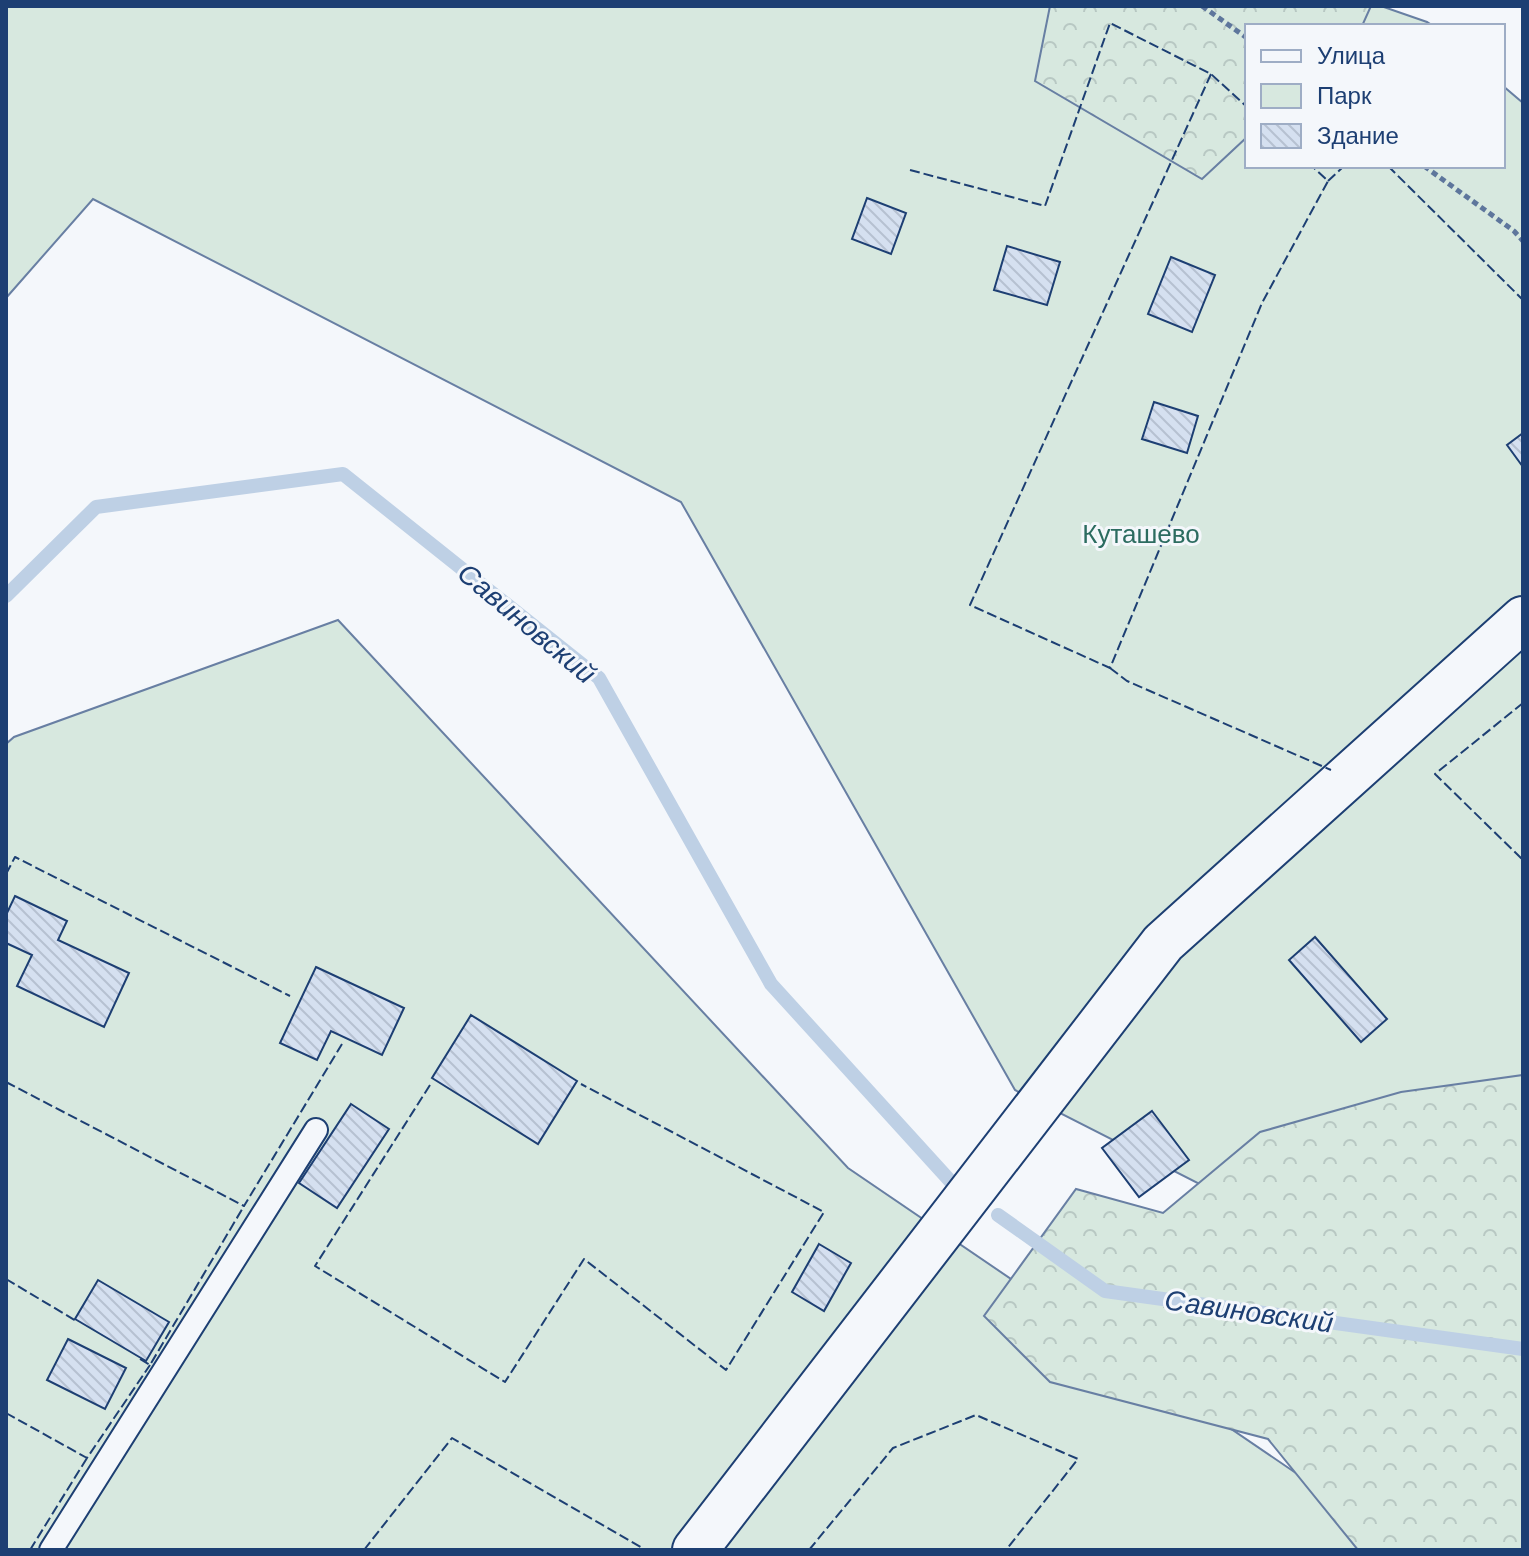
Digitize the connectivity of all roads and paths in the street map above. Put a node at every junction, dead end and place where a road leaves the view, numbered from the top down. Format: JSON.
{"nodes":[{"id":1,"x":1202,"y":6,"type":"edge"},
{"id":2,"x":1245,"y":37,"type":"edge"},
{"id":3,"x":1427,"y":168,"type":"edge"},
{"id":4,"x":1523,"y":228,"type":"edge"},
{"id":5,"x":1514,"y":231,"type":"junction"},
{"id":6,"x":1523,"y":241,"type":"edge"},
{"id":7,"x":1523,"y":619,"type":"edge"},
{"id":8,"x":316,"y":1130,"type":"dead end"},
{"id":9,"x":51,"y":1550,"type":"edge"},
{"id":10,"x":695,"y":1550,"type":"edge"}],
"edges":[{"from":1,"to":2,"type":"path"},
{"from":3,"to":5,"type":"path"},
{"from":4,"to":5,"type":"path"},
{"from":5,"to":6,"type":"path"},
{"from":7,"to":10,"type":"street"},
{"from":8,"to":9,"type":"lane"}]}
